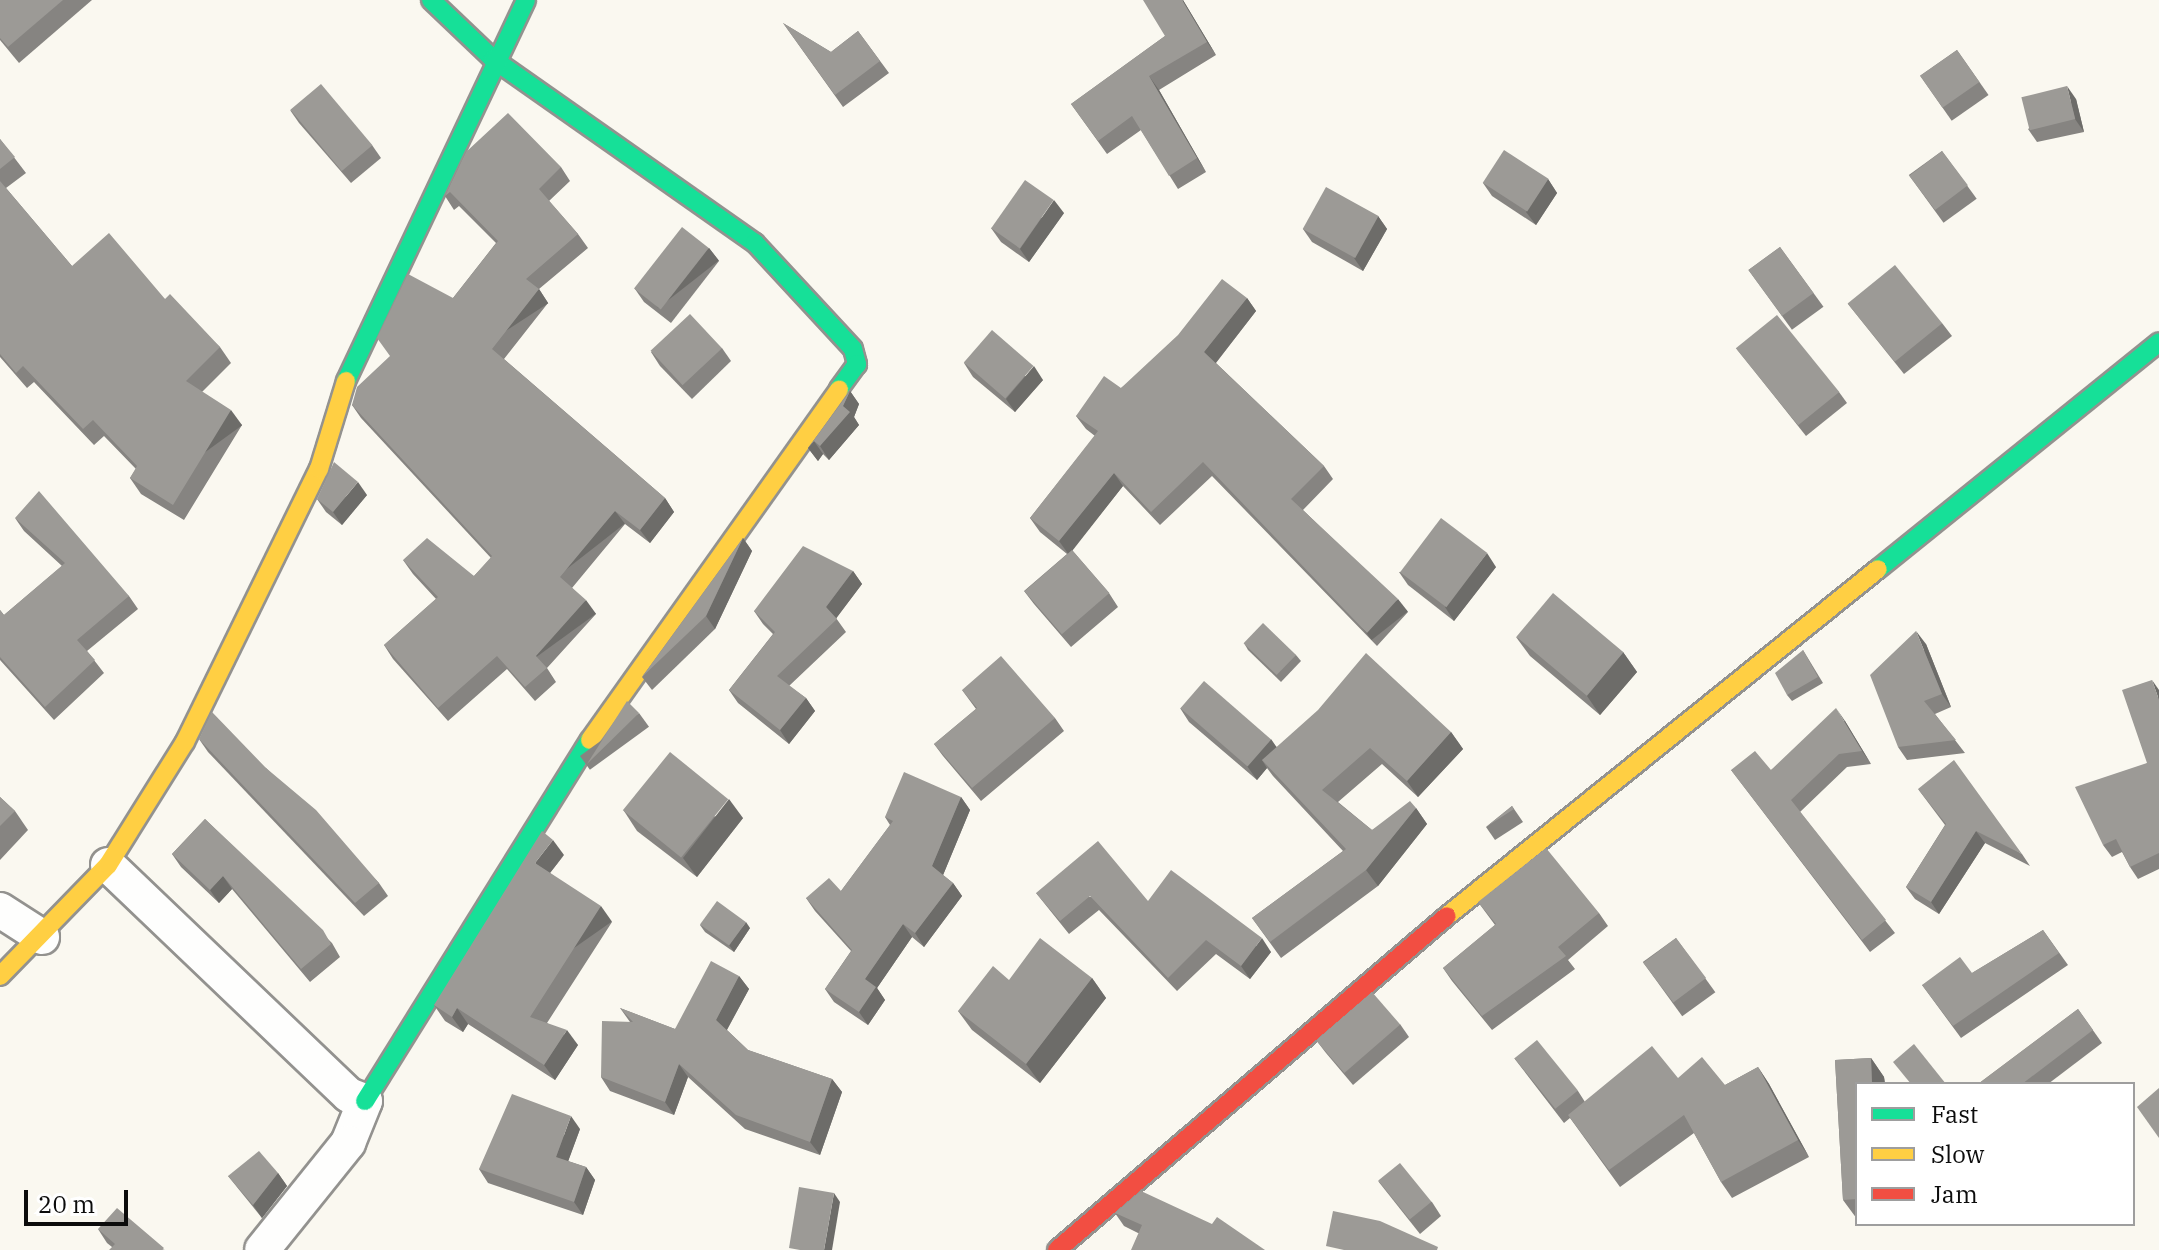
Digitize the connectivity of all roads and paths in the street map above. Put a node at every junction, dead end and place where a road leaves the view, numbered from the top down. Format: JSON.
{"nodes":[{"id":1,"x":431,"y":0,"type":"edge"},
{"id":2,"x":526,"y":0,"type":"edge"},
{"id":3,"x":493,"y":59,"type":"junction"},
{"id":4,"x":2159,"y":342,"type":"edge"},
{"id":5,"x":108,"y":865,"type":"junction"},
{"id":6,"x":0,"y":910,"type":"edge"},
{"id":7,"x":42,"y":937,"type":"junction"},
{"id":8,"x":0,"y":976,"type":"edge"},
{"id":9,"x":365,"y":1101,"type":"junction"},
{"id":10,"x":262,"y":1250,"type":"edge"},
{"id":11,"x":1057,"y":1250,"type":"edge"}],
"edges":[{"from":1,"to":3,"type":"street"},
{"from":2,"to":3,"type":"street"},
{"from":3,"to":5,"type":"street"},
{"from":3,"to":9,"type":"street"},
{"from":4,"to":11,"type":"street"},
{"from":5,"to":7,"type":"street"},
{"from":5,"to":9,"type":"street"},
{"from":6,"to":7,"type":"street"},
{"from":7,"to":8,"type":"street"},
{"from":9,"to":10,"type":"street"}]}
